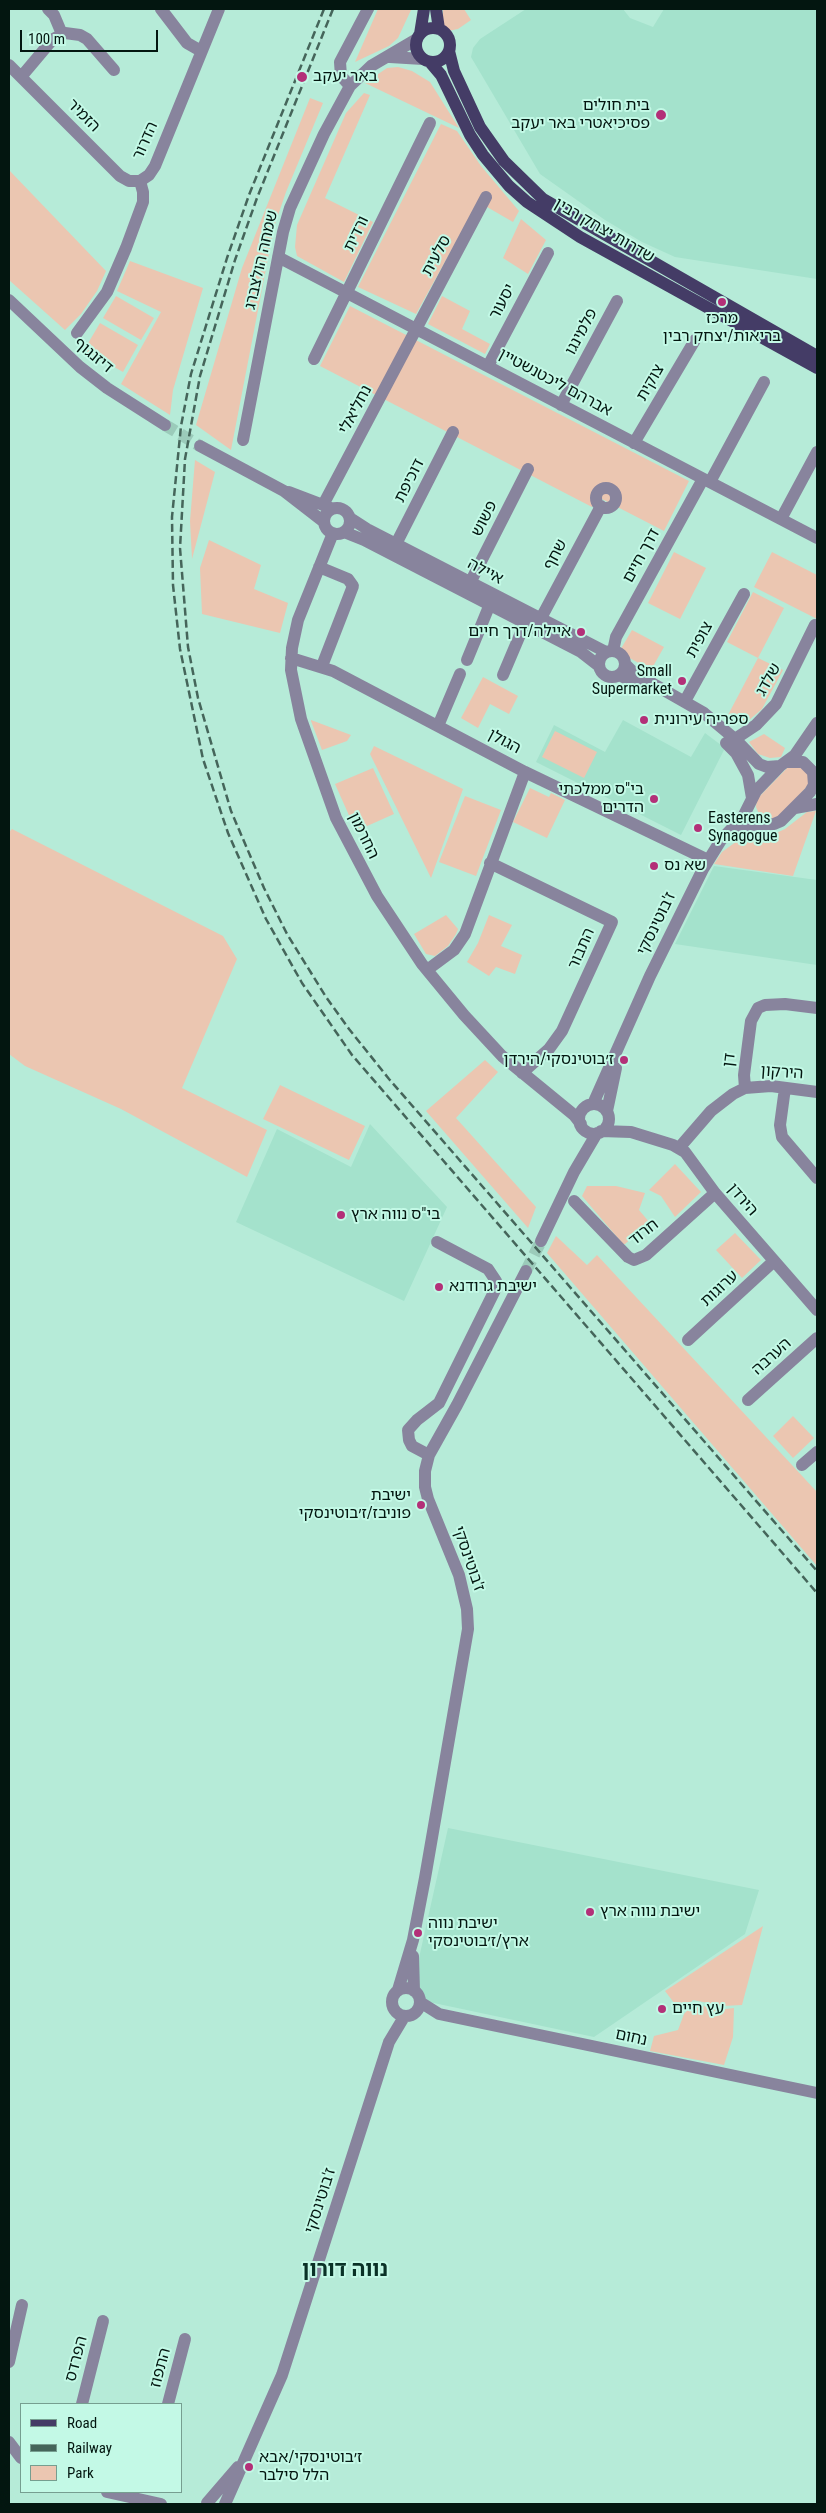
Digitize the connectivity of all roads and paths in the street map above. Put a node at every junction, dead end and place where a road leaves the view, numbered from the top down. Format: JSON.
{"nodes":[{"id":1,"x":48,"y":9,"type":"edge"},
{"id":2,"x":161,"y":9,"type":"edge"},
{"id":3,"x":219,"y":9,"type":"edge"},
{"id":4,"x":368,"y":9,"type":"edge"},
{"id":5,"x":424,"y":9,"type":"edge"},
{"id":6,"x":436,"y":9,"type":"edge"},
{"id":7,"x":439,"y":29,"type":"junction"},
{"id":8,"x":62,"y":34,"type":"junction"},
{"id":9,"x":418,"y":36,"type":"junction"},
{"id":10,"x":449,"y":51,"type":"junction"},
{"id":11,"x":201,"y":52,"type":"junction"},
{"id":12,"x":388,"y":57,"type":"junction"},
{"id":13,"x":426,"y":60,"type":"junction"},
{"id":14,"x":9,"y":65,"type":"edge"},
{"id":15,"x":114,"y":70,"type":"dead end"},
{"id":16,"x":21,"y":77,"type":"junction"},
{"id":17,"x":350,"y":86,"type":"junction"},
{"id":18,"x":430,"y":123,"type":"dead end"},
{"id":19,"x":140,"y":181,"type":"junction"},
{"id":20,"x":486,"y":197,"type":"dead end"},
{"id":21,"x":548,"y":253,"type":"dead end"},
{"id":22,"x":278,"y":257,"type":"junction"},
{"id":23,"x":346,"y":293,"type":"junction"},
{"id":24,"x":9,"y":300,"type":"edge"},
{"id":25,"x":617,"y":301,"type":"dead end"},
{"id":26,"x":417,"y":329,"type":"junction"},
{"id":27,"x":77,"y":333,"type":"dead end"},
{"id":28,"x":695,"y":340,"type":"dead end"},
{"id":29,"x":817,"y":356,"type":"edge"},
{"id":30,"x":314,"y":359,"type":"dead end"},
{"id":31,"x":488,"y":366,"type":"junction"},
{"id":32,"x":817,"y":368,"type":"edge"},
{"id":33,"x":764,"y":382,"type":"dead end"},
{"id":34,"x":561,"y":405,"type":"junction"},
{"id":35,"x":164,"y":425,"type":"tunnel mouth"},
{"id":36,"x":453,"y":432,"type":"dead end"},
{"id":37,"x":243,"y":440,"type":"dead end"},
{"id":38,"x":634,"y":443,"type":"junction"},
{"id":39,"x":200,"y":446,"type":"tunnel mouth"},
{"id":40,"x":817,"y":452,"type":"edge"},
{"id":41,"x":528,"y":469,"type":"dead end"},
{"id":42,"x":707,"y":481,"type":"junction"},
{"id":43,"x":284,"y":491,"type":"junction"},
{"id":44,"x":600,"y":506,"type":"dead end"},
{"id":45,"x":327,"y":507,"type":"junction"},
{"id":46,"x":350,"y":518,"type":"junction"},
{"id":47,"x":781,"y":519,"type":"junction"},
{"id":48,"x":324,"y":522,"type":"junction"},
{"id":49,"x":339,"y":533,"type":"junction"},
{"id":50,"x":817,"y":538,"type":"edge"},
{"id":51,"x":396,"y":544,"type":"junction"},
{"id":52,"x":319,"y":567,"type":"junction"},
{"id":53,"x":470,"y":583,"type":"junction"},
{"id":54,"x":744,"y":594,"type":"dead end"},
{"id":55,"x":490,"y":604,"type":"junction"},
{"id":56,"x":540,"y":620,"type":"junction"},
{"id":57,"x":525,"y":623,"type":"junction"},
{"id":58,"x":815,"y":625,"type":"dead end"},
{"id":59,"x":610,"y":652,"type":"junction"},
{"id":60,"x":291,"y":658,"type":"junction"},
{"id":61,"x":467,"y":660,"type":"dead end"},
{"id":62,"x":625,"y":664,"type":"junction"},
{"id":63,"x":322,"y":666,"type":"junction"},
{"id":64,"x":598,"y":666,"type":"junction"},
{"id":65,"x":460,"y":674,"type":"dead end"},
{"id":66,"x":503,"y":675,"type":"dead end"},
{"id":67,"x":619,"y":675,"type":"junction"},
{"id":68,"x":685,"y":702,"type":"junction"},
{"id":69,"x":817,"y":723,"type":"edge"},
{"id":70,"x":438,"y":726,"type":"junction"},
{"id":71,"x":734,"y":739,"type":"junction"},
{"id":72,"x":783,"y":764,"type":"junction"},
{"id":73,"x":525,"y":772,"type":"junction"},
{"id":74,"x":816,"y":772,"type":"edge"},
{"id":75,"x":751,"y":800,"type":"junction"},
{"id":76,"x":817,"y":804,"type":"edge"},
{"id":77,"x":795,"y":808,"type":"junction"},
{"id":78,"x":767,"y":825,"type":"junction"},
{"id":79,"x":721,"y":840,"type":"junction"},
{"id":80,"x":708,"y":860,"type":"junction"},
{"id":81,"x":490,"y":863,"type":"junction"},
{"id":82,"x":428,"y":970,"type":"junction"},
{"id":83,"x":817,"y":1008,"type":"edge"},
{"id":84,"x":628,"y":1024,"type":"junction"},
{"id":85,"x":522,"y":1073,"type":"junction"},
{"id":86,"x":745,"y":1088,"type":"junction"},
{"id":87,"x":785,"y":1088,"type":"junction"},
{"id":88,"x":817,"y":1092,"type":"edge"},
{"id":89,"x":550,"y":1097,"type":"junction"},
{"id":90,"x":590,"y":1105,"type":"junction"},
{"id":91,"x":608,"y":1114,"type":"junction"},
{"id":92,"x":582,"y":1126,"type":"junction"},
{"id":93,"x":599,"y":1132,"type":"junction"},
{"id":94,"x":631,"y":1132,"type":"junction"},
{"id":95,"x":679,"y":1148,"type":"junction"},
{"id":96,"x":574,"y":1172,"type":"junction"},
{"id":97,"x":817,"y":1178,"type":"edge"},
{"id":98,"x":715,"y":1193,"type":"junction"},
{"id":99,"x":574,"y":1200,"type":"dead end"},
{"id":100,"x":541,"y":1241,"type":"tunnel mouth"},
{"id":101,"x":437,"y":1242,"type":"dead end"},
{"id":102,"x":774,"y":1261,"type":"junction"},
{"id":103,"x":526,"y":1271,"type":"tunnel mouth"},
{"id":104,"x":817,"y":1310,"type":"edge"},
{"id":105,"x":817,"y":1338,"type":"edge"},
{"id":106,"x":688,"y":1340,"type":"dead end"},
{"id":107,"x":748,"y":1400,"type":"dead end"},
{"id":108,"x":817,"y":1452,"type":"edge"},
{"id":109,"x":428,"y":1455,"type":"junction"},
{"id":110,"x":802,"y":1465,"type":"dead end"},
{"id":111,"x":413,"y":1940,"type":"junction"},
{"id":112,"x":398,"y":1990,"type":"junction"},
{"id":113,"x":417,"y":1996,"type":"junction"},
{"id":114,"x":404,"y":2014,"type":"junction"},
{"id":115,"x":440,"y":2014,"type":"junction"},
{"id":116,"x":817,"y":2093,"type":"edge"},
{"id":117,"x":22,"y":2305,"type":"dead end"},
{"id":118,"x":103,"y":2321,"type":"dead end"},
{"id":119,"x":186,"y":2339,"type":"dead end"},
{"id":120,"x":9,"y":2362,"type":"edge"},
{"id":121,"x":82,"y":2403,"type":"edge"},
{"id":122,"x":168,"y":2403,"type":"edge"},
{"id":123,"x":9,"y":2442,"type":"edge"},
{"id":124,"x":248,"y":2453,"type":"junction"},
{"id":125,"x":20,"y":2457,"type":"edge"},
{"id":126,"x":116,"y":2493,"type":"edge"},
{"id":127,"x":144,"y":2496,"type":"edge"},
{"id":128,"x":161,"y":2504,"type":"edge"},
{"id":129,"x":206,"y":2504,"type":"edge"},
{"id":130,"x":221,"y":2504,"type":"edge"},
{"id":131,"x":225,"y":2504,"type":"edge"}],
"edges":[{"from":1,"to":8,"type":"street"},
{"from":2,"to":11,"type":"street"},
{"from":3,"to":11,"type":"street","name":"הדרור"},
{"from":4,"to":17,"type":"street"},
{"from":5,"to":9,"type":"main road"},
{"from":6,"to":7,"type":"main road"},
{"from":7,"to":9,"type":"main road"},
{"from":7,"to":10,"type":"main road"},
{"from":8,"to":15,"type":"street"},
{"from":8,"to":16,"type":"street"},
{"from":9,"to":12,"type":"street","name":"שמחה הולצברג"},
{"from":9,"to":13,"type":"main road"},
{"from":10,"to":13,"type":"main road"},
{"from":10,"to":29,"type":"main road","name":"שדרות יצחק רבין"},
{"from":11,"to":19,"type":"street","name":"הדרור"},
{"from":12,"to":13,"type":"street"},
{"from":12,"to":17,"type":"street","name":"שמחה הולצברג"},
{"from":13,"to":32,"type":"main road","name":"שדרות יצחק רבין"},
{"from":14,"to":16,"type":"street","name":"הזמיר"},
{"from":16,"to":19,"type":"street","name":"הזמיר"},
{"from":17,"to":22,"type":"street","name":"שמחה הולצברג"},
{"from":18,"to":23,"type":"street","name":"ורדית"},
{"from":19,"to":27,"type":"street","name":"הדרור"},
{"from":20,"to":26,"type":"street","name":"סלעית"},
{"from":21,"to":31,"type":"street","name":"יסעור"},
{"from":22,"to":23,"type":"street","name":"אברהם ליכטנשטיין"},
{"from":22,"to":37,"type":"street","name":"שמחה הולצברג"},
{"from":23,"to":26,"type":"street","name":"אברהם ליכטנשטיין"},
{"from":23,"to":30,"type":"street","name":"ורדית"},
{"from":24,"to":35,"type":"street","name":"דיזנגוף"},
{"from":25,"to":34,"type":"street","name":"פלמינגו"},
{"from":26,"to":31,"type":"street","name":"אברהם ליכטנשטיין"},
{"from":26,"to":45,"type":"street","name":"נחליאלי"},
{"from":28,"to":38,"type":"street","name":"צוקית"},
{"from":31,"to":34,"type":"street","name":"אברהם ליכטנשטיין"},
{"from":33,"to":42,"type":"street","name":"דרך חיים"},
{"from":34,"to":38,"type":"street","name":"אברהם ליכטנשטיין"},
{"from":36,"to":51,"type":"street","name":"דוכיפת"},
{"from":38,"to":42,"type":"street","name":"אברהם ליכטנשטיין"},
{"from":39,"to":43,"type":"street"},
{"from":40,"to":47,"type":"street"},
{"from":41,"to":53,"type":"street","name":"פשוש"},
{"from":42,"to":47,"type":"street","name":"אברהם ליכטנשטיין"},
{"from":42,"to":59,"type":"street","name":"דרך חיים"},
{"from":43,"to":45,"type":"street"},
{"from":43,"to":48,"type":"street"},
{"from":44,"to":56,"type":"street","name":"שחף"},
{"from":45,"to":46,"type":"street"},
{"from":45,"to":48,"type":"street"},
{"from":46,"to":49,"type":"street"},
{"from":46,"to":51,"type":"street","name":"איילה"},
{"from":47,"to":50,"type":"street","name":"אברהם ליכטנשטיין"},
{"from":48,"to":49,"type":"street"},
{"from":49,"to":52,"type":"street","name":"החרמון"},
{"from":49,"to":55,"type":"street","name":"איילה"},
{"from":51,"to":53,"type":"street","name":"איילה"},
{"from":52,"to":60,"type":"street","name":"החרמון"},
{"from":52,"to":63,"type":"street"},
{"from":53,"to":56,"type":"street","name":"איילה"},
{"from":54,"to":68,"type":"street","name":"צופית"},
{"from":55,"to":57,"type":"street","name":"איילה"},
{"from":55,"to":61,"type":"street"},
{"from":56,"to":59,"type":"street","name":"איילה"},
{"from":57,"to":64,"type":"street","name":"איילה"},
{"from":57,"to":66,"type":"street"},
{"from":58,"to":71,"type":"street","name":"שלדג"},
{"from":59,"to":62,"type":"street"},
{"from":59,"to":64,"type":"street"},
{"from":60,"to":63,"type":"street","name":"הגולן"},
{"from":60,"to":82,"type":"street","name":"החרמון"},
{"from":62,"to":67,"type":"street"},
{"from":62,"to":68,"type":"street"},
{"from":63,"to":70,"type":"street","name":"הגולן"},
{"from":64,"to":67,"type":"street"},
{"from":65,"to":70,"type":"street"},
{"from":67,"to":75,"type":"street"},
{"from":68,"to":71,"type":"street"},
{"from":69,"to":72,"type":"street"},
{"from":70,"to":73,"type":"street","name":"הגולן"},
{"from":71,"to":72,"type":"street"},
{"from":72,"to":74,"type":"street"},
{"from":72,"to":75,"type":"street","name":"ז'בוטינסקי"},
{"from":73,"to":80,"type":"street"},
{"from":73,"to":81,"type":"street","name":"הגולן"},
{"from":74,"to":77,"type":"street"},
{"from":75,"to":78,"type":"street"},
{"from":75,"to":79,"type":"street","name":"ז'בוטינסקי"},
{"from":76,"to":77,"type":"street"},
{"from":77,"to":78,"type":"street"},
{"from":78,"to":79,"type":"street","name":"ז'בוטינסקי"},
{"from":79,"to":80,"type":"street","name":"ז'בוטינסקי"},
{"from":80,"to":84,"type":"street","name":"ז'בוטינסקי"},
{"from":81,"to":82,"type":"street","name":"הגולן"},
{"from":81,"to":85,"type":"street","name":"התבור"},
{"from":82,"to":85,"type":"street","name":"החרמון"},
{"from":83,"to":86,"type":"street","name":"דן"},
{"from":84,"to":90,"type":"street","name":"ז'בוטינסקי"},
{"from":84,"to":91,"type":"street","name":"ז'בוטינסקי"},
{"from":85,"to":89,"type":"street","name":"החרמון"},
{"from":86,"to":87,"type":"street","name":"הירקון"},
{"from":86,"to":95,"type":"street","name":"דן"},
{"from":87,"to":88,"type":"street","name":"הירקון"},
{"from":87,"to":97,"type":"street"},
{"from":89,"to":90,"type":"street","name":"החרמון"},
{"from":89,"to":92,"type":"street","name":"החרמון"},
{"from":90,"to":91,"type":"street"},
{"from":90,"to":92,"type":"street"},
{"from":91,"to":93,"type":"street"},
{"from":91,"to":94,"type":"street"},
{"from":92,"to":93,"type":"street"},
{"from":92,"to":96,"type":"street"},
{"from":93,"to":94,"type":"street"},
{"from":93,"to":96,"type":"street"},
{"from":94,"to":95,"type":"street"},
{"from":95,"to":98,"type":"street","name":"הירדן"},
{"from":96,"to":100,"type":"street"},
{"from":98,"to":99,"type":"street","name":"חרוד"},
{"from":98,"to":102,"type":"street","name":"הירדן"},
{"from":101,"to":109,"type":"street"},
{"from":102,"to":104,"type":"street","name":"הירדן"},
{"from":102,"to":106,"type":"street","name":"ערוגות"},
{"from":103,"to":109,"type":"street","name":"ז'בוטינסקי"},
{"from":105,"to":107,"type":"street","name":"הערבה"},
{"from":108,"to":110,"type":"street"},
{"from":109,"to":111,"type":"street","name":"ז'בוטינסקי"},
{"from":111,"to":112,"type":"street","name":"ז'בוטינסקי"},
{"from":111,"to":113,"type":"street","name":"ז'בוטינסקי"},
{"from":112,"to":113,"type":"street"},
{"from":112,"to":114,"type":"street"},
{"from":113,"to":114,"type":"street"},
{"from":113,"to":115,"type":"street","name":"נחום"},
{"from":114,"to":115,"type":"street","name":"נחום"},
{"from":114,"to":124,"type":"street","name":"ז'בוטינסקי"},
{"from":115,"to":116,"type":"street","name":"נחום"},
{"from":117,"to":120,"type":"street"},
{"from":118,"to":121,"type":"street","name":"הפרדס"},
{"from":119,"to":122,"type":"street","name":"התפוז"},
{"from":123,"to":125,"type":"street"},
{"from":124,"to":129,"type":"street","name":"ז'בוטינסקי"},
{"from":124,"to":131,"type":"street","name":"ז'בוטינסקי"},
{"from":126,"to":127,"type":"street"},
{"from":127,"to":128,"type":"street"},
{"from":129,"to":130,"type":"street"}]}
